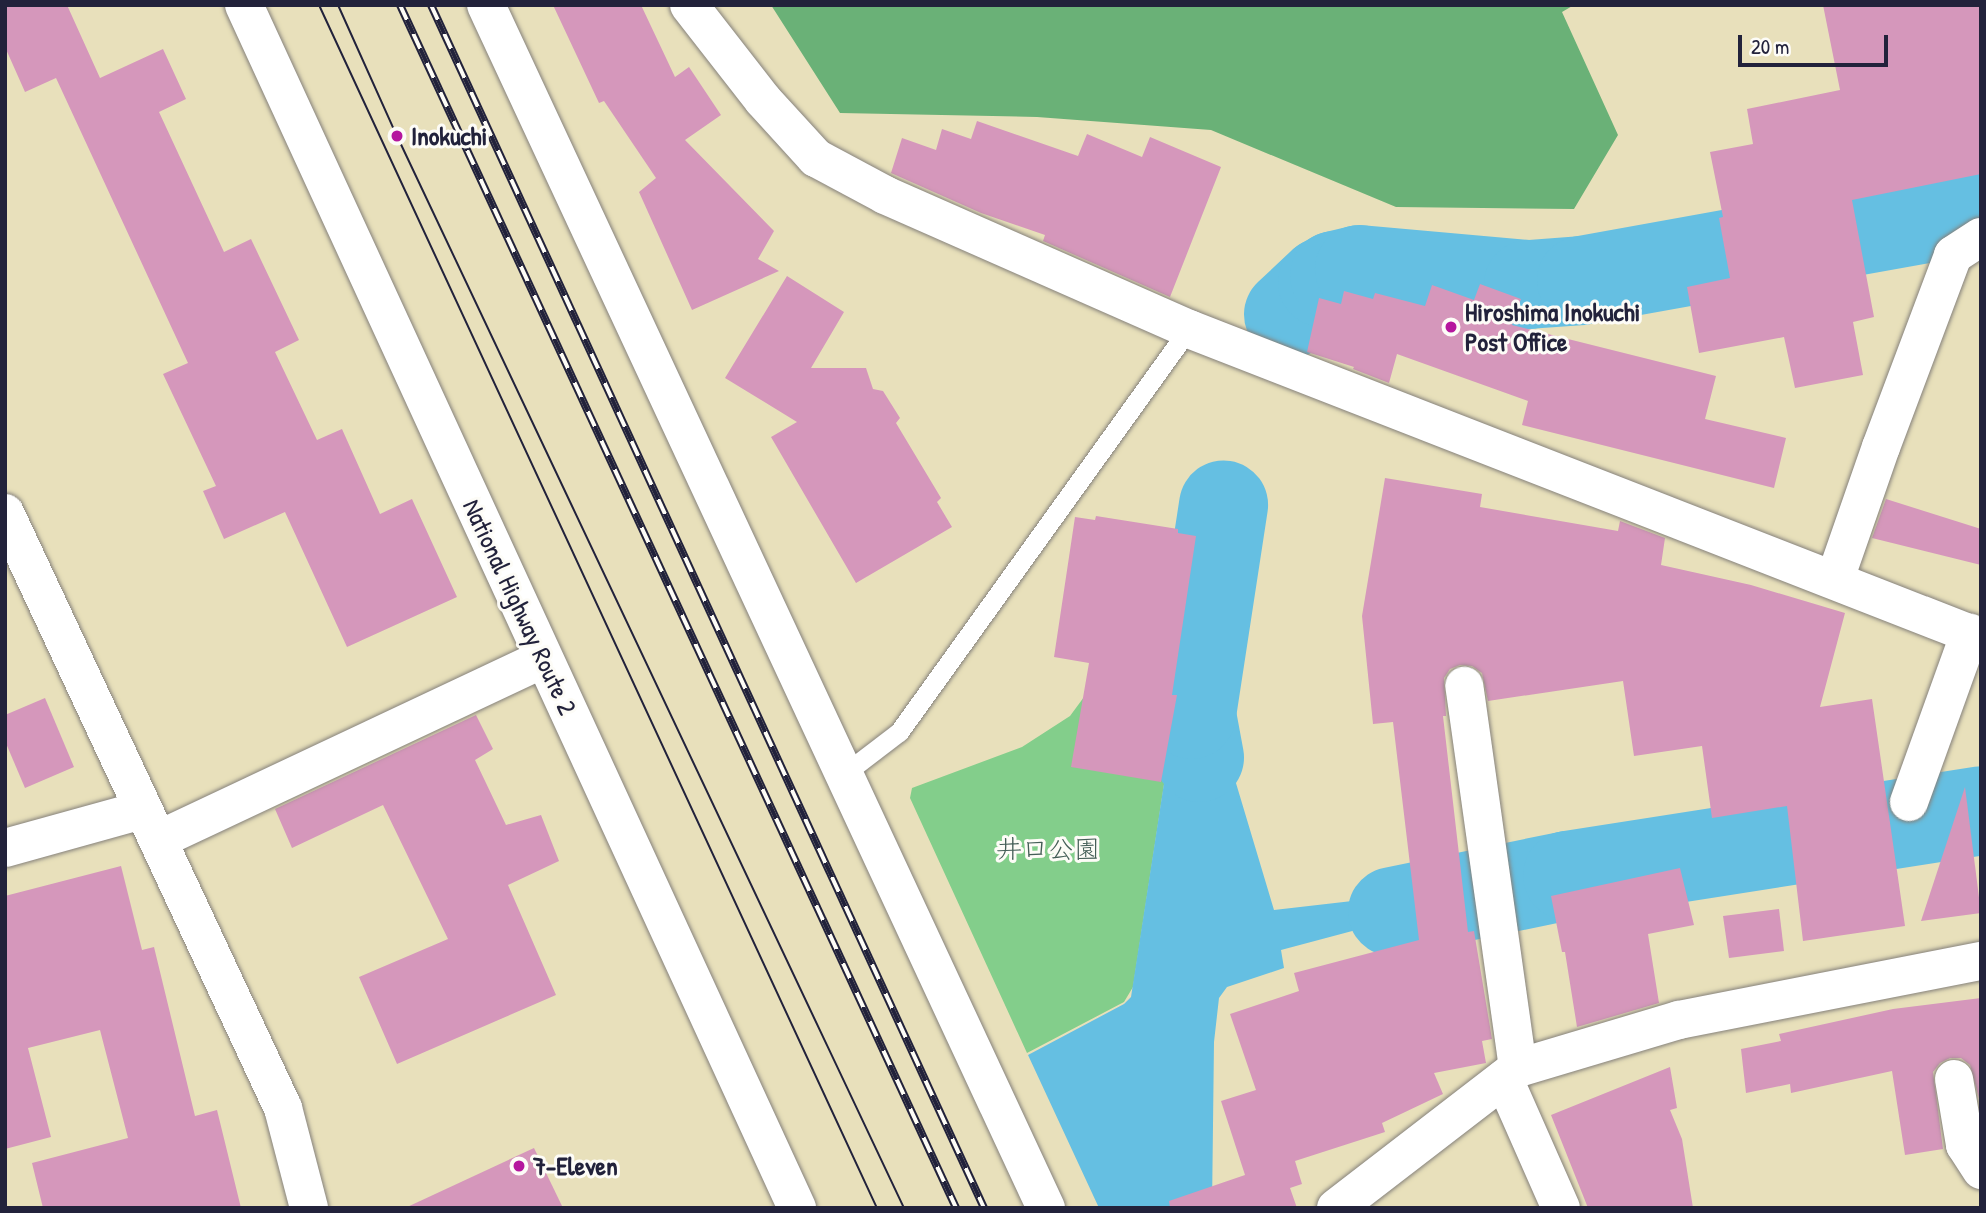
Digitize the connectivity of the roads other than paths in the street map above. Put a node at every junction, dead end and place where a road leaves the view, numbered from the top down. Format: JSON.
{"nodes":[{"id":1,"x":244,"y":5,"type":"edge"},
{"id":2,"x":486,"y":5,"type":"edge"},
{"id":3,"x":689,"y":5,"type":"edge"},
{"id":4,"x":1981,"y":237,"type":"edge"},
{"id":5,"x":1189,"y":329,"type":"junction"},
{"id":6,"x":5,"y":513,"type":"edge"},
{"id":7,"x":1835,"y":579,"type":"junction"},
{"id":8,"x":1975,"y":636,"type":"edge"},
{"id":9,"x":543,"y":659,"type":"junction"},
{"id":10,"x":1464,"y":686,"type":"dead end"},
{"id":11,"x":844,"y":774,"type":"junction"},
{"id":12,"x":1909,"y":802,"type":"dead end"},
{"id":13,"x":150,"y":825,"type":"junction"},
{"id":14,"x":5,"y":848,"type":"edge"},
{"id":15,"x":1981,"y":961,"type":"edge"},
{"id":16,"x":1511,"y":1074,"type":"junction"},
{"id":17,"x":1954,"y":1079,"type":"dead end"},
{"id":18,"x":1981,"y":1170,"type":"edge"},
{"id":19,"x":309,"y":1208,"type":"edge"},
{"id":20,"x":797,"y":1208,"type":"edge"},
{"id":21,"x":1046,"y":1208,"type":"edge"},
{"id":22,"x":1336,"y":1208,"type":"edge"},
{"id":23,"x":1561,"y":1208,"type":"edge"}],
"edges":[{"from":1,"to":9,"type":"main road","name":"National Highway Route 2"},
{"from":2,"to":11,"type":"main road"},
{"from":3,"to":5,"type":"main road"},
{"from":4,"to":7,"type":"main road"},
{"from":5,"to":7,"type":"main road"},
{"from":5,"to":11,"type":"lane"},
{"from":6,"to":13,"type":"main road"},
{"from":7,"to":8,"type":"main road"},
{"from":8,"to":12,"type":"main road"},
{"from":9,"to":13,"type":"main road"},
{"from":9,"to":20,"type":"main road","name":"National Highway Route 2"},
{"from":10,"to":16,"type":"main road"},
{"from":11,"to":21,"type":"main road"},
{"from":13,"to":14,"type":"main road"},
{"from":13,"to":19,"type":"main road"},
{"from":15,"to":16,"type":"main road"},
{"from":16,"to":22,"type":"main road"},
{"from":16,"to":23,"type":"main road"},
{"from":17,"to":18,"type":"main road"}]}
